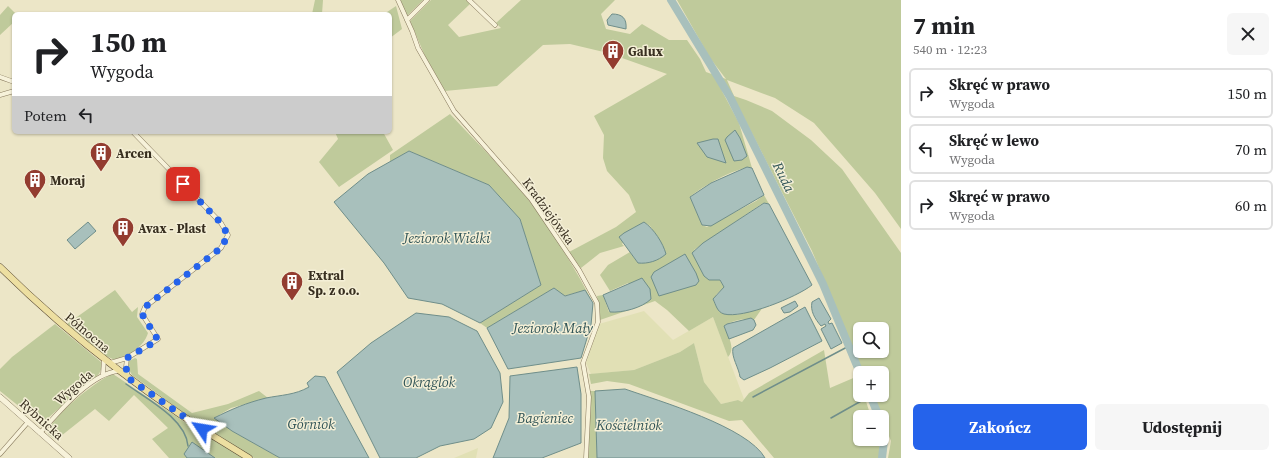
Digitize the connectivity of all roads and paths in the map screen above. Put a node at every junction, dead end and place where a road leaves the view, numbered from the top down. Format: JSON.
{"nodes":[{"id":1,"x":398,"y":0,"type":"edge"},
{"id":2,"x":427,"y":0,"type":"edge"},
{"id":3,"x":469,"y":0,"type":"edge"},
{"id":4,"x":407,"y":20,"type":"junction"},
{"id":5,"x":495,"y":25,"type":"dead end"},
{"id":6,"x":0,"y":77,"type":"edge"},
{"id":7,"x":12,"y":81,"type":"edge"},
{"id":8,"x":12,"y":92,"type":"edge"},
{"id":9,"x":0,"y":95,"type":"edge"},
{"id":10,"x":135,"y":134,"type":"edge"},
{"id":11,"x":0,"y":267,"type":"edge"},
{"id":12,"x":127,"y":358,"type":"junction"},
{"id":13,"x":106,"y":361,"type":"junction"},
{"id":14,"x":118,"y":371,"type":"junction"},
{"id":15,"x":103,"y":374,"type":"junction"},
{"id":16,"x":128,"y":378,"type":"junction"},
{"id":17,"x":0,"y":397,"type":"edge"},
{"id":18,"x":28,"y":422,"type":"junction"},
{"id":19,"x":40,"y":433,"type":"junction"},
{"id":20,"x":0,"y":454,"type":"edge"},
{"id":21,"x":69,"y":458,"type":"edge"},
{"id":22,"x":249,"y":458,"type":"edge"},
{"id":23,"x":586,"y":458,"type":"edge"}],
"edges":[{"from":1,"to":4,"type":"street","name":"Kradziejówka"},
{"from":2,"to":4,"type":"street"},
{"from":3,"to":5,"type":"street"},
{"from":4,"to":23,"type":"street","name":"Kradziejówka"},
{"from":6,"to":7,"type":"street"},
{"from":8,"to":9,"type":"street"},
{"from":10,"to":12,"type":"street"},
{"from":11,"to":13,"type":"main road","name":"Północna"},
{"from":12,"to":13,"type":"street"},
{"from":12,"to":16,"type":"street"},
{"from":13,"to":14,"type":"main road","name":"Północna"},
{"from":13,"to":15,"type":"street"},
{"from":14,"to":15,"type":"street"},
{"from":14,"to":16,"type":"main road","name":"Północna"},
{"from":15,"to":19,"type":"street","name":"Wygoda"},
{"from":16,"to":22,"type":"main road","name":"Północna"},
{"from":17,"to":18,"type":"street","name":"Rybnicka"},
{"from":18,"to":19,"type":"street","name":"Rybnicka"},
{"from":18,"to":20,"type":"street"},
{"from":19,"to":21,"type":"street","name":"Rybnicka"}]}
